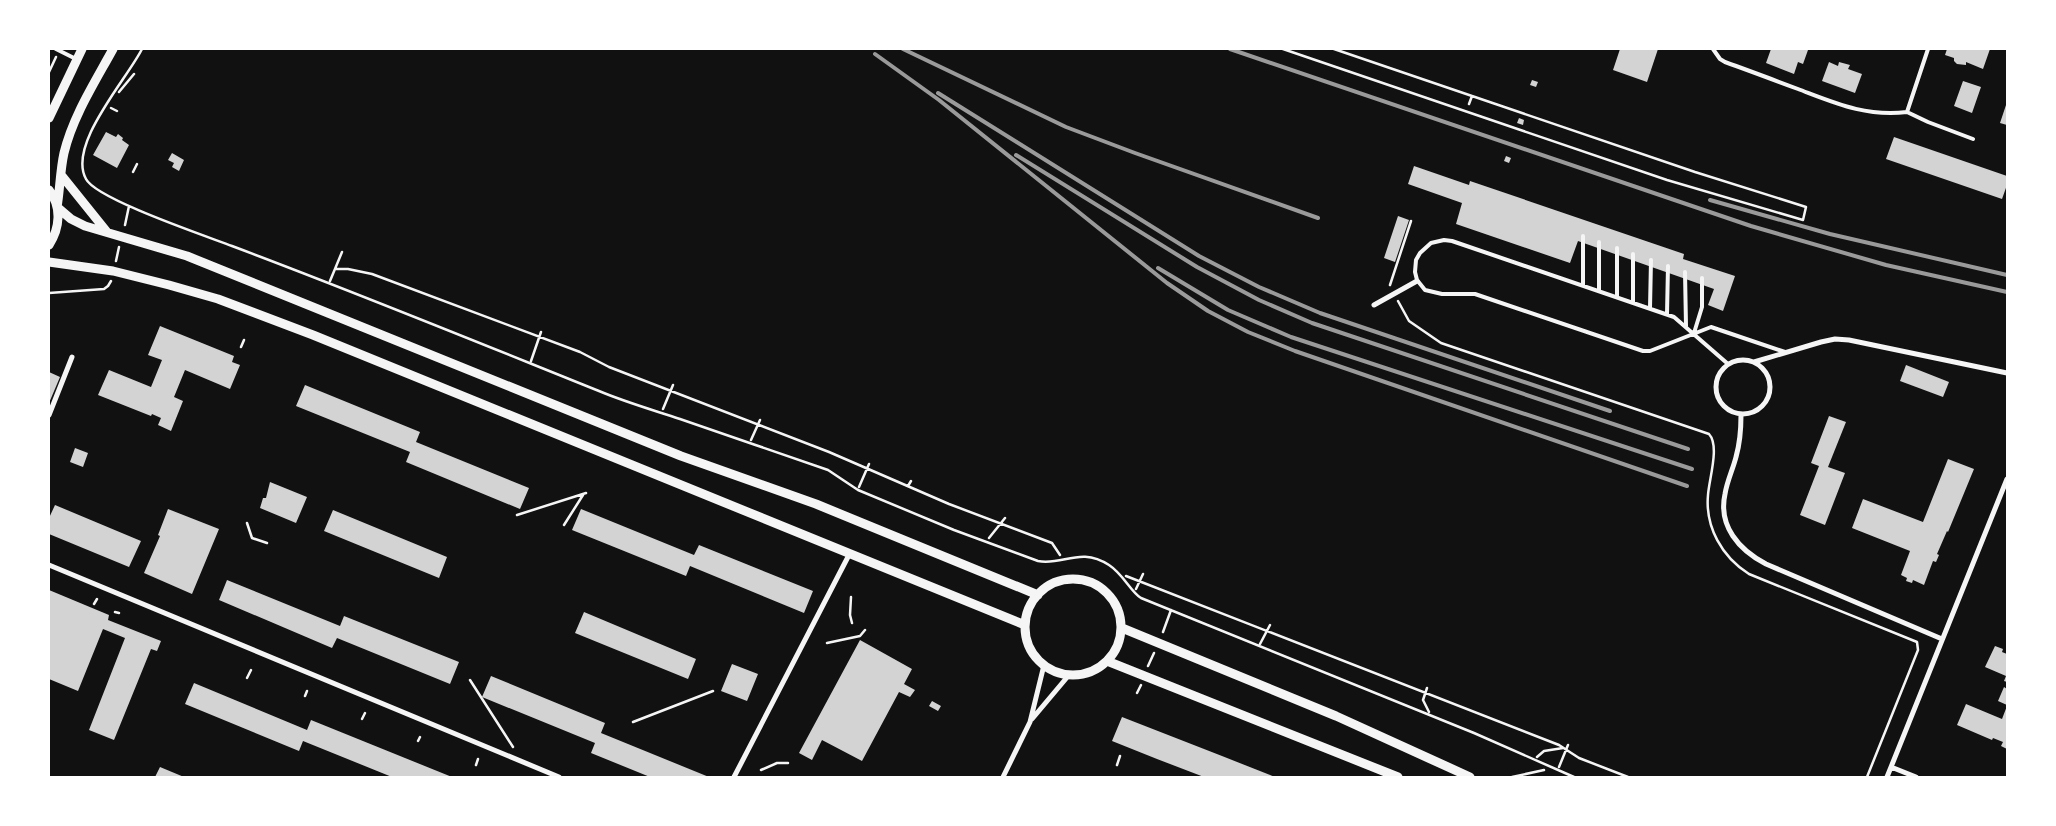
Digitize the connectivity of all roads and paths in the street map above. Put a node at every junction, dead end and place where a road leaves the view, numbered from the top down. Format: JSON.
{"nodes":[{"id":1,"x":56,"y":49,"type":"edge"},
{"id":2,"x":82,"y":49,"type":"edge"},
{"id":3,"x":113,"y":49,"type":"edge"},
{"id":4,"x":142,"y":49,"type":"edge"},
{"id":5,"x":1283,"y":49,"type":"edge"},
{"id":6,"x":1334,"y":49,"type":"edge"},
{"id":7,"x":1714,"y":49,"type":"edge"},
{"id":8,"x":1928,"y":49,"type":"edge"},
{"id":9,"x":76,"y":59,"type":"junction"},
{"id":10,"x":53,"y":64,"type":"dead end"},
{"id":11,"x":49,"y":72,"type":"edge"},
{"id":12,"x":134,"y":74,"type":"dead end"},
{"id":13,"x":120,"y":92,"type":"dead end"},
{"id":14,"x":1472,"y":96,"type":"junction"},
{"id":15,"x":1469,"y":104,"type":"dead end"},
{"id":16,"x":111,"y":108,"type":"dead end"},
{"id":17,"x":117,"y":111,"type":"dead end"},
{"id":18,"x":1907,"y":112,"type":"junction"},
{"id":19,"x":49,"y":118,"type":"edge"},
{"id":20,"x":1973,"y":138,"type":"dead end"},
{"id":21,"x":138,"y":164,"type":"dead end"},
{"id":22,"x":133,"y":172,"type":"dead end"},
{"id":23,"x":62,"y":176,"type":"junction"},
{"id":24,"x":49,"y":190,"type":"edge"},
{"id":25,"x":129,"y":206,"type":"junction"},
{"id":26,"x":57,"y":207,"type":"junction"},
{"id":27,"x":1411,"y":221,"type":"dead end"},
{"id":28,"x":107,"y":233,"type":"junction"},
{"id":29,"x":122,"y":236,"type":"junction"},
{"id":30,"x":1583,"y":236,"type":"dead end"},
{"id":31,"x":1599,"y":242,"type":"dead end"},
{"id":32,"x":49,"y":245,"type":"edge"},
{"id":33,"x":1617,"y":248,"type":"dead end"},
{"id":34,"x":342,"y":252,"type":"dead end"},
{"id":35,"x":1633,"y":254,"type":"dead end"},
{"id":36,"x":1651,"y":260,"type":"dead end"},
{"id":37,"x":49,"y":262,"type":"edge"},
{"id":38,"x":1668,"y":266,"type":"dead end"},
{"id":39,"x":335,"y":269,"type":"junction"},
{"id":40,"x":114,"y":271,"type":"junction"},
{"id":41,"x":1685,"y":272,"type":"dead end"},
{"id":42,"x":1702,"y":278,"type":"dead end"},
{"id":43,"x":330,"y":281,"type":"dead end"},
{"id":44,"x":1417,"y":281,"type":"junction"},
{"id":45,"x":1583,"y":286,"type":"junction"},
{"id":46,"x":1391,"y":288,"type":"dead end"},
{"id":47,"x":1599,"y":291,"type":"junction"},
{"id":48,"x":49,"y":293,"type":"edge"},
{"id":49,"x":1618,"y":297,"type":"junction"},
{"id":50,"x":1634,"y":302,"type":"junction"},
{"id":51,"x":1398,"y":303,"type":"dead end"},
{"id":52,"x":1374,"y":306,"type":"dead end"},
{"id":53,"x":1650,"y":308,"type":"junction"},
{"id":54,"x":1667,"y":314,"type":"junction"},
{"id":55,"x":1686,"y":326,"type":"junction"},
{"id":56,"x":541,"y":332,"type":"dead end"},
{"id":57,"x":1694,"y":333,"type":"junction"},
{"id":58,"x":539,"y":337,"type":"junction"},
{"id":59,"x":244,"y":340,"type":"dead end"},
{"id":60,"x":241,"y":347,"type":"dead end"},
{"id":61,"x":1459,"y":348,"type":"dead end"},
{"id":62,"x":1785,"y":352,"type":"junction"},
{"id":63,"x":72,"y":357,"type":"dead end"},
{"id":64,"x":531,"y":360,"type":"dead end"},
{"id":65,"x":1754,"y":362,"type":"junction"},
{"id":66,"x":1728,"y":364,"type":"junction"},
{"id":67,"x":2007,"y":373,"type":"edge"},
{"id":68,"x":673,"y":385,"type":"dead end"},
{"id":69,"x":670,"y":391,"type":"junction"},
{"id":70,"x":663,"y":409,"type":"dead end"},
{"id":71,"x":49,"y":415,"type":"edge"},
{"id":72,"x":1741,"y":415,"type":"junction"},
{"id":73,"x":760,"y":420,"type":"dead end"},
{"id":74,"x":758,"y":425,"type":"junction"},
{"id":75,"x":751,"y":440,"type":"dead end"},
{"id":76,"x":869,"y":464,"type":"dead end"},
{"id":77,"x":867,"y":469,"type":"junction"},
{"id":78,"x":2007,"y":479,"type":"edge"},
{"id":79,"x":911,"y":481,"type":"dead end"},
{"id":80,"x":908,"y":486,"type":"junction"},
{"id":81,"x":859,"y":488,"type":"dead end"},
{"id":82,"x":517,"y":515,"type":"dead end"},
{"id":83,"x":1005,"y":518,"type":"dead end"},
{"id":84,"x":246,"y":523,"type":"dead end"},
{"id":85,"x":1002,"y":524,"type":"junction"},
{"id":86,"x":564,"y":525,"type":"dead end"},
{"id":87,"x":989,"y":538,"type":"dead end"},
{"id":88,"x":266,"y":543,"type":"dead end"},
{"id":89,"x":850,"y":553,"type":"junction"},
{"id":90,"x":1060,"y":555,"type":"dead end"},
{"id":91,"x":49,"y":565,"type":"edge"},
{"id":92,"x":1143,"y":574,"type":"dead end"},
{"id":93,"x":1126,"y":576,"type":"dead end"},
{"id":94,"x":1140,"y":581,"type":"junction"},
{"id":95,"x":1136,"y":589,"type":"dead end"},
{"id":96,"x":1038,"y":595,"type":"junction"},
{"id":97,"x":851,"y":597,"type":"dead end"},
{"id":98,"x":97,"y":598,"type":"dead end"},
{"id":99,"x":94,"y":604,"type":"dead end"},
{"id":100,"x":1171,"y":610,"type":"junction"},
{"id":101,"x":115,"y":612,"type":"dead end"},
{"id":102,"x":119,"y":614,"type":"dead end"},
{"id":103,"x":852,"y":623,"type":"dead end"},
{"id":104,"x":1025,"y":625,"type":"junction"},
{"id":105,"x":1270,"y":625,"type":"dead end"},
{"id":106,"x":1122,"y":628,"type":"junction"},
{"id":107,"x":865,"y":630,"type":"dead end"},
{"id":108,"x":1267,"y":630,"type":"junction"},
{"id":109,"x":1161,"y":636,"type":"dead end"},
{"id":110,"x":1942,"y":639,"type":"junction"},
{"id":111,"x":827,"y":643,"type":"dead end"},
{"id":112,"x":1260,"y":644,"type":"dead end"},
{"id":113,"x":1108,"y":661,"type":"junction"},
{"id":114,"x":1044,"y":665,"type":"junction"},
{"id":115,"x":250,"y":670,"type":"dead end"},
{"id":116,"x":1069,"y":675,"type":"junction"},
{"id":117,"x":1394,"y":675,"type":"dead end"},
{"id":118,"x":247,"y":678,"type":"dead end"},
{"id":119,"x":1392,"y":679,"type":"junction"},
{"id":120,"x":470,"y":680,"type":"dead end"},
{"id":121,"x":1427,"y":688,"type":"dead end"},
{"id":122,"x":307,"y":691,"type":"dead end"},
{"id":123,"x":712,"y":691,"type":"dead end"},
{"id":124,"x":1425,"y":692,"type":"junction"},
{"id":125,"x":305,"y":696,"type":"dead end"},
{"id":126,"x":1429,"y":712,"type":"dead end"},
{"id":127,"x":365,"y":713,"type":"dead end"},
{"id":128,"x":362,"y":719,"type":"dead end"},
{"id":129,"x":633,"y":722,"type":"dead end"},
{"id":130,"x":1030,"y":722,"type":"junction"},
{"id":131,"x":420,"y":737,"type":"dead end"},
{"id":132,"x":418,"y":741,"type":"dead end"},
{"id":133,"x":1568,"y":745,"type":"dead end"},
{"id":134,"x":1565,"y":748,"type":"junction"},
{"id":135,"x":1120,"y":756,"type":"dead end"},
{"id":136,"x":1537,"y":757,"type":"dead end"},
{"id":137,"x":478,"y":760,"type":"dead end"},
{"id":138,"x":523,"y":762,"type":"junction"},
{"id":139,"x":788,"y":763,"type":"dead end"},
{"id":140,"x":476,"y":764,"type":"dead end"},
{"id":141,"x":1117,"y":765,"type":"dead end"},
{"id":142,"x":1558,"y":767,"type":"dead end"},
{"id":143,"x":1891,"y":767,"type":"junction"},
{"id":144,"x":761,"y":770,"type":"dead end"},
{"id":145,"x":1544,"y":770,"type":"dead end"},
{"id":146,"x":559,"y":777,"type":"edge"},
{"id":147,"x":734,"y":777,"type":"edge"},
{"id":148,"x":1003,"y":777,"type":"edge"},
{"id":149,"x":1398,"y":777,"type":"edge"},
{"id":150,"x":1470,"y":777,"type":"edge"},
{"id":151,"x":1512,"y":777,"type":"edge"},
{"id":152,"x":1574,"y":777,"type":"edge"},
{"id":153,"x":1628,"y":777,"type":"edge"},
{"id":154,"x":1887,"y":777,"type":"edge"},
{"id":155,"x":1916,"y":777,"type":"edge"}],
"edges":[{"from":1,"to":9,"type":"lane"},
{"from":2,"to":9,"type":"street"},
{"from":3,"to":23,"type":"street"},
{"from":4,"to":25,"type":"path"},
{"from":5,"to":14,"type":"path"},
{"from":6,"to":14,"type":"path"},
{"from":7,"to":18,"type":"lane"},
{"from":8,"to":18,"type":"lane"},
{"from":9,"to":19,"type":"street"},
{"from":10,"to":11,"type":"path"},
{"from":12,"to":13,"type":"path"},
{"from":14,"to":15,"type":"path"},
{"from":16,"to":17,"type":"path"},
{"from":18,"to":20,"type":"lane"},
{"from":21,"to":22,"type":"path"},
{"from":23,"to":26,"type":"street"},
{"from":23,"to":28,"type":"street"},
{"from":24,"to":26,"type":"street"},
{"from":25,"to":29,"type":"path"},
{"from":25,"to":100,"type":"path"},
{"from":26,"to":28,"type":"street"},
{"from":26,"to":32,"type":"street"},
{"from":27,"to":46,"type":"path"},
{"from":28,"to":29,"type":"street"},
{"from":29,"to":40,"type":"path"},
{"from":29,"to":96,"type":"street"},
{"from":30,"to":45,"type":"lane"},
{"from":31,"to":47,"type":"lane"},
{"from":33,"to":49,"type":"lane"},
{"from":34,"to":39,"type":"path"},
{"from":35,"to":50,"type":"lane"},
{"from":36,"to":53,"type":"lane"},
{"from":37,"to":40,"type":"street"},
{"from":38,"to":54,"type":"lane"},
{"from":39,"to":43,"type":"path"},
{"from":39,"to":58,"type":"path"},
{"from":40,"to":48,"type":"path"},
{"from":40,"to":89,"type":"street"},
{"from":41,"to":55,"type":"lane"},
{"from":42,"to":57,"type":"lane"},
{"from":44,"to":45,"type":"lane"},
{"from":44,"to":52,"type":"street"},
{"from":44,"to":57,"type":"lane"},
{"from":45,"to":47,"type":"lane"},
{"from":47,"to":49,"type":"lane"},
{"from":49,"to":50,"type":"lane"},
{"from":50,"to":53,"type":"lane"},
{"from":51,"to":61,"type":"path"},
{"from":53,"to":54,"type":"lane"},
{"from":54,"to":55,"type":"lane"},
{"from":55,"to":57,"type":"lane"},
{"from":56,"to":58,"type":"path"},
{"from":57,"to":62,"type":"lane"},
{"from":57,"to":66,"type":"lane"},
{"from":58,"to":64,"type":"path"},
{"from":58,"to":69,"type":"path"},
{"from":59,"to":60,"type":"path"},
{"from":62,"to":65,"type":"street"},
{"from":62,"to":67,"type":"street"},
{"from":63,"to":71,"type":"street"},
{"from":65,"to":66,"type":"street"},
{"from":65,"to":72,"type":"street"},
{"from":66,"to":72,"type":"street"},
{"from":68,"to":69,"type":"path"},
{"from":69,"to":70,"type":"path"},
{"from":69,"to":74,"type":"path"},
{"from":72,"to":110,"type":"street"},
{"from":73,"to":74,"type":"path"},
{"from":74,"to":75,"type":"path"},
{"from":74,"to":77,"type":"path"},
{"from":76,"to":77,"type":"path"},
{"from":77,"to":80,"type":"path"},
{"from":77,"to":81,"type":"path"},
{"from":78,"to":110,"type":"street"},
{"from":79,"to":80,"type":"path"},
{"from":80,"to":85,"type":"path"},
{"from":82,"to":86,"type":"path"},
{"from":83,"to":85,"type":"path"},
{"from":84,"to":88,"type":"path"},
{"from":85,"to":87,"type":"path"},
{"from":85,"to":90,"type":"path"},
{"from":89,"to":104,"type":"street"},
{"from":89,"to":147,"type":"street"},
{"from":91,"to":138,"type":"street"},
{"from":92,"to":94,"type":"path"},
{"from":93,"to":94,"type":"path"},
{"from":94,"to":95,"type":"path"},
{"from":94,"to":108,"type":"path"},
{"from":96,"to":104,"type":"street"},
{"from":96,"to":106,"type":"street"},
{"from":97,"to":103,"type":"path"},
{"from":98,"to":99,"type":"path"},
{"from":100,"to":109,"type":"path"},
{"from":100,"to":152,"type":"path"},
{"from":101,"to":102,"type":"path"},
{"from":104,"to":114,"type":"street"},
{"from":105,"to":108,"type":"path"},
{"from":106,"to":113,"type":"street"},
{"from":106,"to":150,"type":"street"},
{"from":107,"to":111,"type":"path"},
{"from":108,"to":112,"type":"path"},
{"from":108,"to":119,"type":"path"},
{"from":110,"to":143,"type":"street"},
{"from":113,"to":116,"type":"street"},
{"from":113,"to":149,"type":"street"},
{"from":114,"to":116,"type":"street"},
{"from":114,"to":130,"type":"street"},
{"from":115,"to":118,"type":"path"},
{"from":116,"to":130,"type":"street"},
{"from":117,"to":119,"type":"path"},
{"from":119,"to":124,"type":"path"},
{"from":120,"to":138,"type":"path"},
{"from":121,"to":124,"type":"path"},
{"from":122,"to":125,"type":"path"},
{"from":123,"to":129,"type":"path"},
{"from":124,"to":126,"type":"path"},
{"from":124,"to":134,"type":"path"},
{"from":127,"to":128,"type":"path"},
{"from":130,"to":148,"type":"street"},
{"from":131,"to":132,"type":"path"},
{"from":133,"to":134,"type":"path"},
{"from":134,"to":136,"type":"path"},
{"from":134,"to":142,"type":"path"},
{"from":134,"to":153,"type":"path"},
{"from":135,"to":141,"type":"path"},
{"from":137,"to":140,"type":"path"},
{"from":138,"to":146,"type":"street"},
{"from":139,"to":144,"type":"path"},
{"from":143,"to":154,"type":"street"},
{"from":143,"to":155,"type":"street"},
{"from":145,"to":151,"type":"path"}]}
